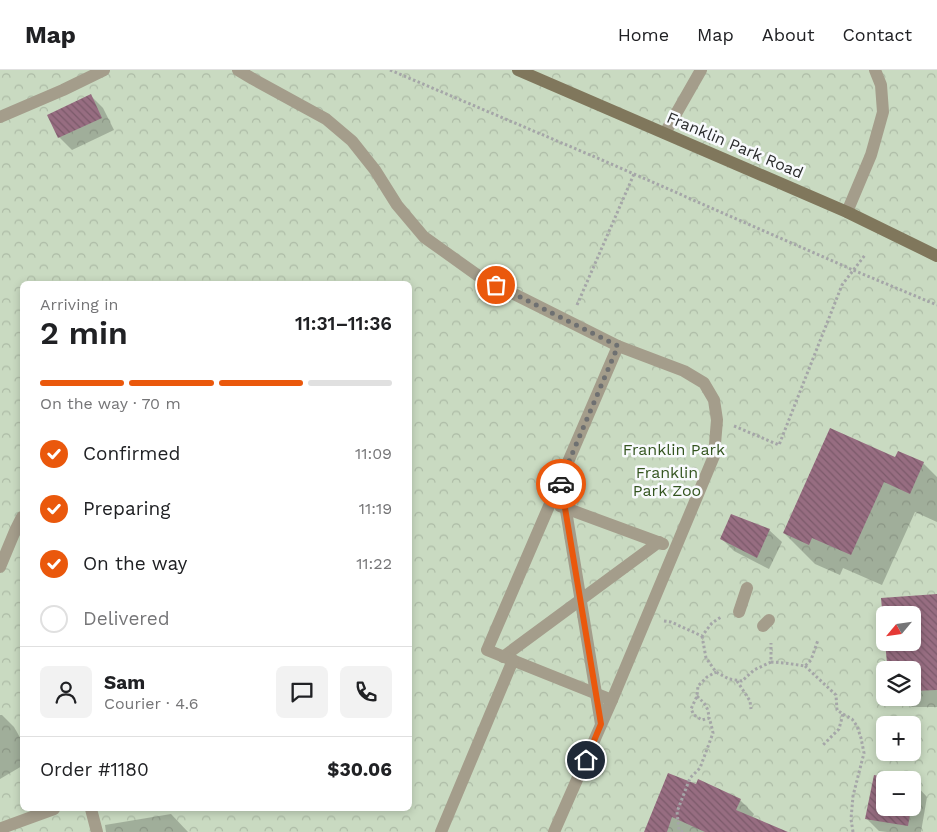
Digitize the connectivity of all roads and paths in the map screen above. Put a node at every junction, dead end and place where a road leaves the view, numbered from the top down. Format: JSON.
{"nodes":[{"id":1,"x":104,"y":70,"type":"edge"},
{"id":2,"x":238,"y":70,"type":"edge"},
{"id":3,"x":390,"y":70,"type":"edge"},
{"id":4,"x":518,"y":70,"type":"edge"},
{"id":5,"x":701,"y":70,"type":"edge"},
{"id":6,"x":875,"y":70,"type":"edge"},
{"id":7,"x":0,"y":117,"type":"edge"},
{"id":8,"x":665,"y":133,"type":"junction"},
{"id":9,"x":634,"y":174,"type":"junction"},
{"id":10,"x":847,"y":212,"type":"junction"},
{"id":11,"x":865,"y":255,"type":"dead end"},
{"id":12,"x":937,"y":256,"type":"edge"},
{"id":13,"x":853,"y":270,"type":"junction"},
{"id":14,"x":937,"y":305,"type":"edge"},
{"id":15,"x":571,"y":322,"type":"junction"},
{"id":16,"x":618,"y":346,"type":"junction"},
{"id":17,"x":717,"y":420,"type":"junction"},
{"id":18,"x":561,"y":480,"type":"junction"},
{"id":19,"x":551,"y":502,"type":"junction"},
{"id":20,"x":565,"y":508,"type":"junction"},
{"id":21,"x":20,"y":521,"type":"edge"},
{"id":22,"x":659,"y":542,"type":"junction"},
{"id":23,"x":675,"y":548,"type":"junction"},
{"id":24,"x":0,"y":567,"type":"edge"},
{"id":25,"x":747,"y":588,"type":"dead end"},
{"id":26,"x":580,"y":600,"type":"junction"},
{"id":27,"x":739,"y":612,"type":"joint"},
{"id":28,"x":647,"y":616,"type":"junction"},
{"id":29,"x":766,"y":623,"type":"dead end"},
{"id":30,"x":702,"y":636,"type":"junction"},
{"id":31,"x":818,"y":640,"type":"dead end"},
{"id":32,"x":508,"y":658,"type":"junction"},
{"id":33,"x":771,"y":662,"type":"junction"},
{"id":34,"x":805,"y":666,"type":"junction"},
{"id":35,"x":716,"y":672,"type":"junction"},
{"id":36,"x":737,"y":680,"type":"junction"},
{"id":37,"x":596,"y":694,"type":"junction"},
{"id":38,"x":697,"y":696,"type":"junction"},
{"id":39,"x":612,"y":700,"type":"junction"},
{"id":40,"x":751,"y":709,"type":"dead end"},
{"id":41,"x":843,"y":714,"type":"junction"},
{"id":42,"x":708,"y":718,"type":"junction"},
{"id":43,"x":601,"y":724,"type":"junction"},
{"id":44,"x":823,"y":745,"type":"dead end"},
{"id":45,"x":48,"y":811,"type":"edge"},
{"id":46,"x":92,"y":811,"type":"edge"},
{"id":47,"x":1,"y":828,"type":"edge"},
{"id":48,"x":97,"y":832,"type":"edge"},
{"id":49,"x":442,"y":832,"type":"edge"},
{"id":50,"x":554,"y":832,"type":"edge"},
{"id":51,"x":683,"y":832,"type":"edge"},
{"id":52,"x":853,"y":832,"type":"edge"}],
"edges":[{"from":1,"to":7,"type":"street"},
{"from":2,"to":15,"type":"street"},
{"from":3,"to":9,"type":"path"},
{"from":4,"to":8,"type":"main road","name":"Franklin Park Road"},
{"from":5,"to":8,"type":"street"},
{"from":6,"to":10,"type":"street"},
{"from":8,"to":10,"type":"main road","name":"Franklin Park Road"},
{"from":9,"to":13,"type":"path"},
{"from":9,"to":15,"type":"path"},
{"from":10,"to":12,"type":"main road","name":"Franklin Park Road"},
{"from":11,"to":13,"type":"path"},
{"from":13,"to":14,"type":"path"},
{"from":13,"to":17,"type":"path"},
{"from":15,"to":16,"type":"street"},
{"from":16,"to":17,"type":"street"},
{"from":16,"to":18,"type":"street"},
{"from":17,"to":23,"type":"street"},
{"from":18,"to":19,"type":"street"},
{"from":18,"to":20,"type":"street"},
{"from":19,"to":20,"type":"street"},
{"from":19,"to":32,"type":"street"},
{"from":20,"to":22,"type":"street"},
{"from":20,"to":26,"type":"street"},
{"from":21,"to":24,"type":"street"},
{"from":22,"to":23,"type":"street"},
{"from":22,"to":26,"type":"street"},
{"from":23,"to":28,"type":"street"},
{"from":25,"to":27,"type":"street"},
{"from":26,"to":32,"type":"street"},
{"from":26,"to":37,"type":"street"},
{"from":27,"to":30,"type":"path"},
{"from":28,"to":30,"type":"path"},
{"from":28,"to":39,"type":"street"},
{"from":29,"to":33,"type":"path"},
{"from":30,"to":35,"type":"path"},
{"from":31,"to":34,"type":"path"},
{"from":32,"to":37,"type":"street"},
{"from":32,"to":49,"type":"street"},
{"from":33,"to":34,"type":"path"},
{"from":33,"to":36,"type":"path"},
{"from":34,"to":41,"type":"path"},
{"from":35,"to":36,"type":"path"},
{"from":35,"to":38,"type":"path"},
{"from":36,"to":40,"type":"path"},
{"from":37,"to":39,"type":"street"},
{"from":37,"to":43,"type":"street"},
{"from":38,"to":42,"type":"path"},
{"from":38,"to":42,"type":"path"},
{"from":39,"to":43,"type":"street"},
{"from":41,"to":44,"type":"path"},
{"from":41,"to":52,"type":"path"},
{"from":42,"to":51,"type":"path"},
{"from":43,"to":50,"type":"street"},
{"from":45,"to":47,"type":"street"},
{"from":46,"to":48,"type":"street"}]}
